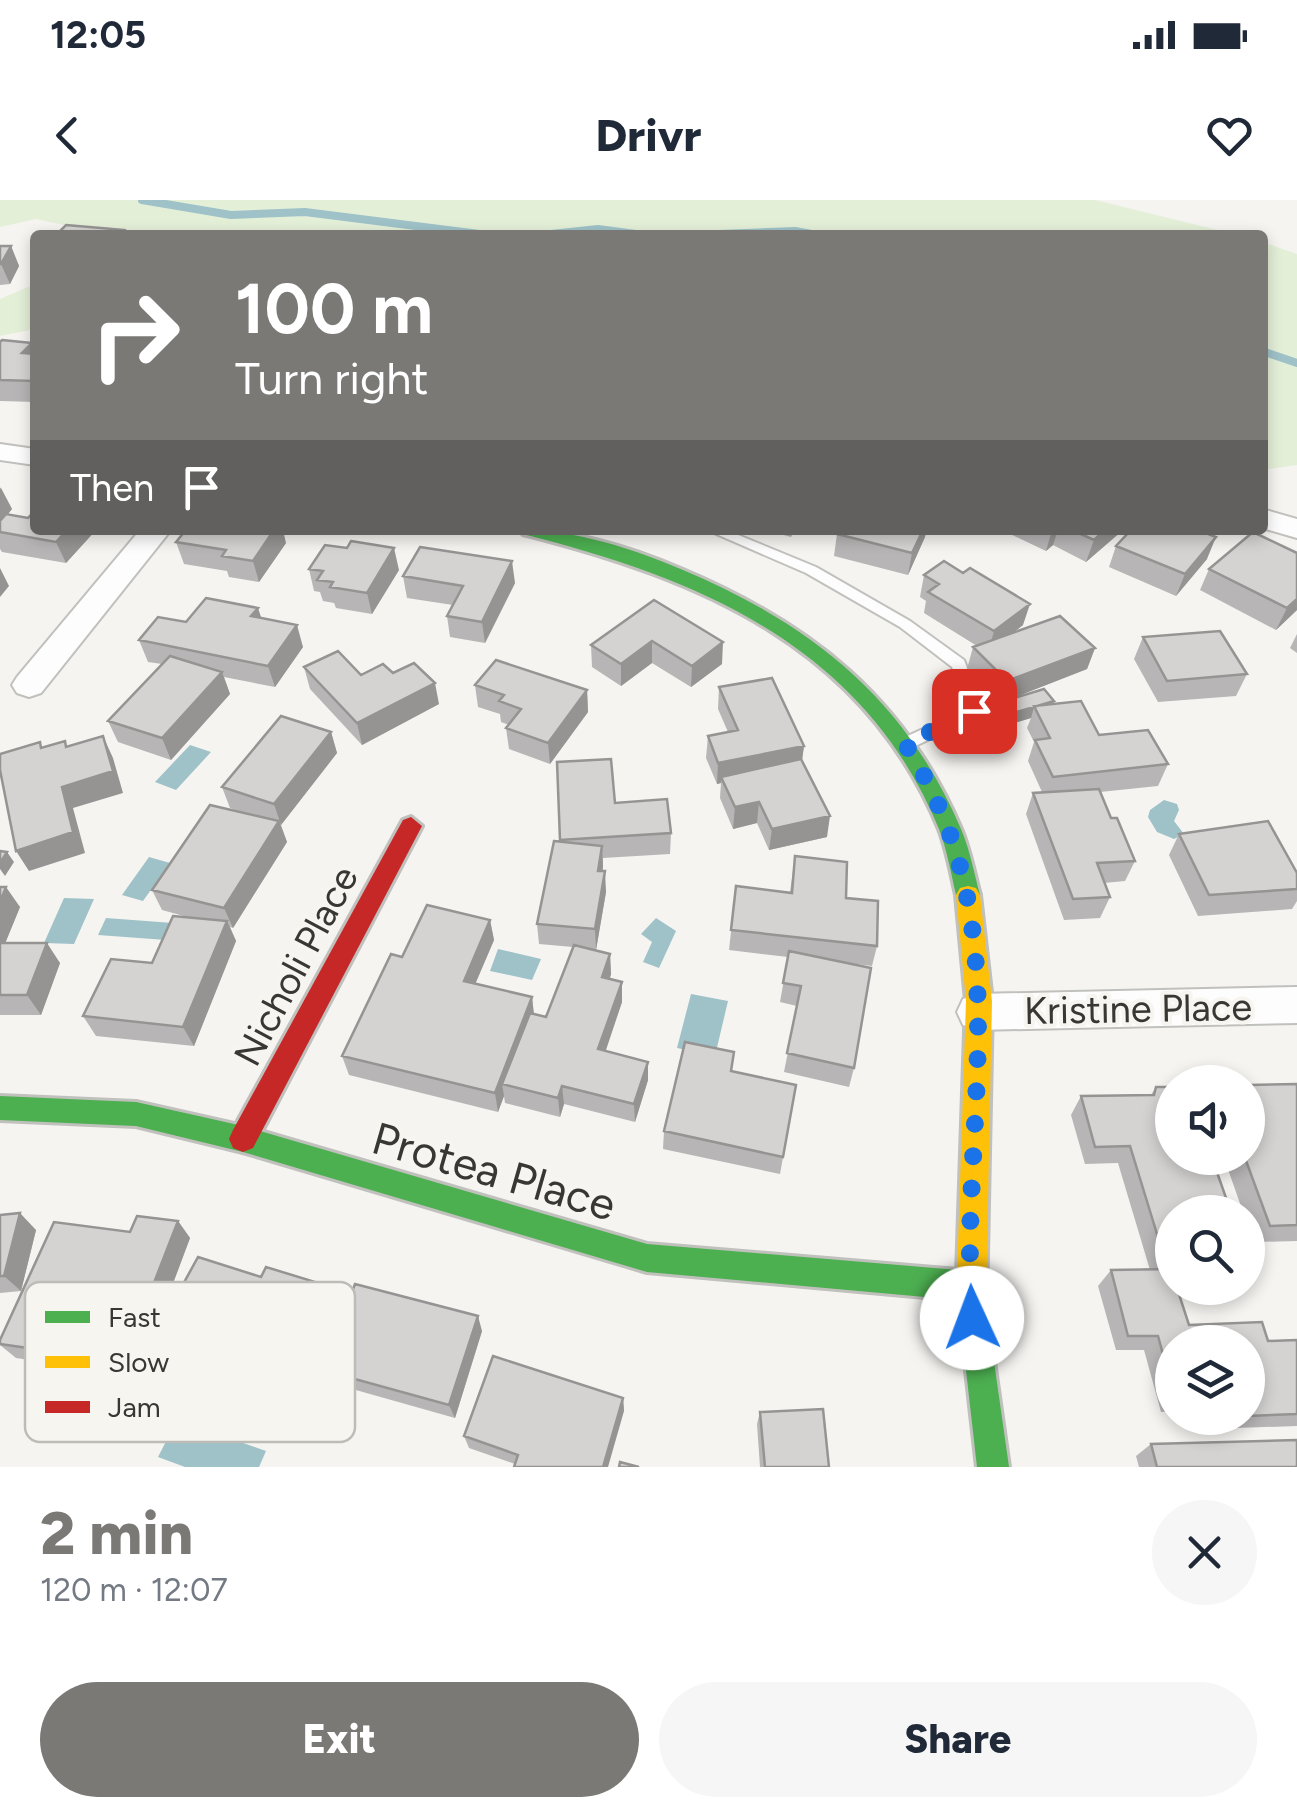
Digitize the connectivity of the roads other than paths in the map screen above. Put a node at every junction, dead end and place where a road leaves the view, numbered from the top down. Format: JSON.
{"nodes":[{"id":1,"x":0,"y":452,"type":"edge"},
{"id":2,"x":30,"y":456,"type":"edge"},
{"id":3,"x":1268,"y":520,"type":"edge"},
{"id":4,"x":1297,"y":529,"type":"edge"},
{"id":5,"x":152,"y":535,"type":"edge"},
{"id":6,"x":561,"y":535,"type":"edge"},
{"id":7,"x":726,"y":535,"type":"edge"},
{"id":8,"x":29,"y":685,"type":"dead end"},
{"id":9,"x":905,"y":744,"type":"junction"},
{"id":10,"x":411,"y":826,"type":"dead end"},
{"id":11,"x":1297,"y":1004,"type":"edge"},
{"id":12,"x":978,"y":1012,"type":"junction"},
{"id":13,"x":0,"y":1108,"type":"edge"},
{"id":14,"x":242,"y":1139,"type":"junction"},
{"id":15,"x":970,"y":1286,"type":"junction"},
{"id":16,"x":992,"y":1467,"type":"edge"}],
"edges":[{"from":1,"to":2,"type":"street"},
{"from":3,"to":4,"type":"street"},
{"from":5,"to":8,"type":"street"},
{"from":6,"to":9,"type":"street"},
{"from":7,"to":9,"type":"lane"},
{"from":9,"to":12,"type":"street"},
{"from":10,"to":14,"type":"street","name":"Nicholi Place"},
{"from":11,"to":12,"type":"street","name":"Kristine Place"},
{"from":12,"to":15,"type":"street"},
{"from":13,"to":14,"type":"street","name":"Protea Place"},
{"from":14,"to":15,"type":"street","name":"Protea Place"},
{"from":15,"to":16,"type":"street"}]}
